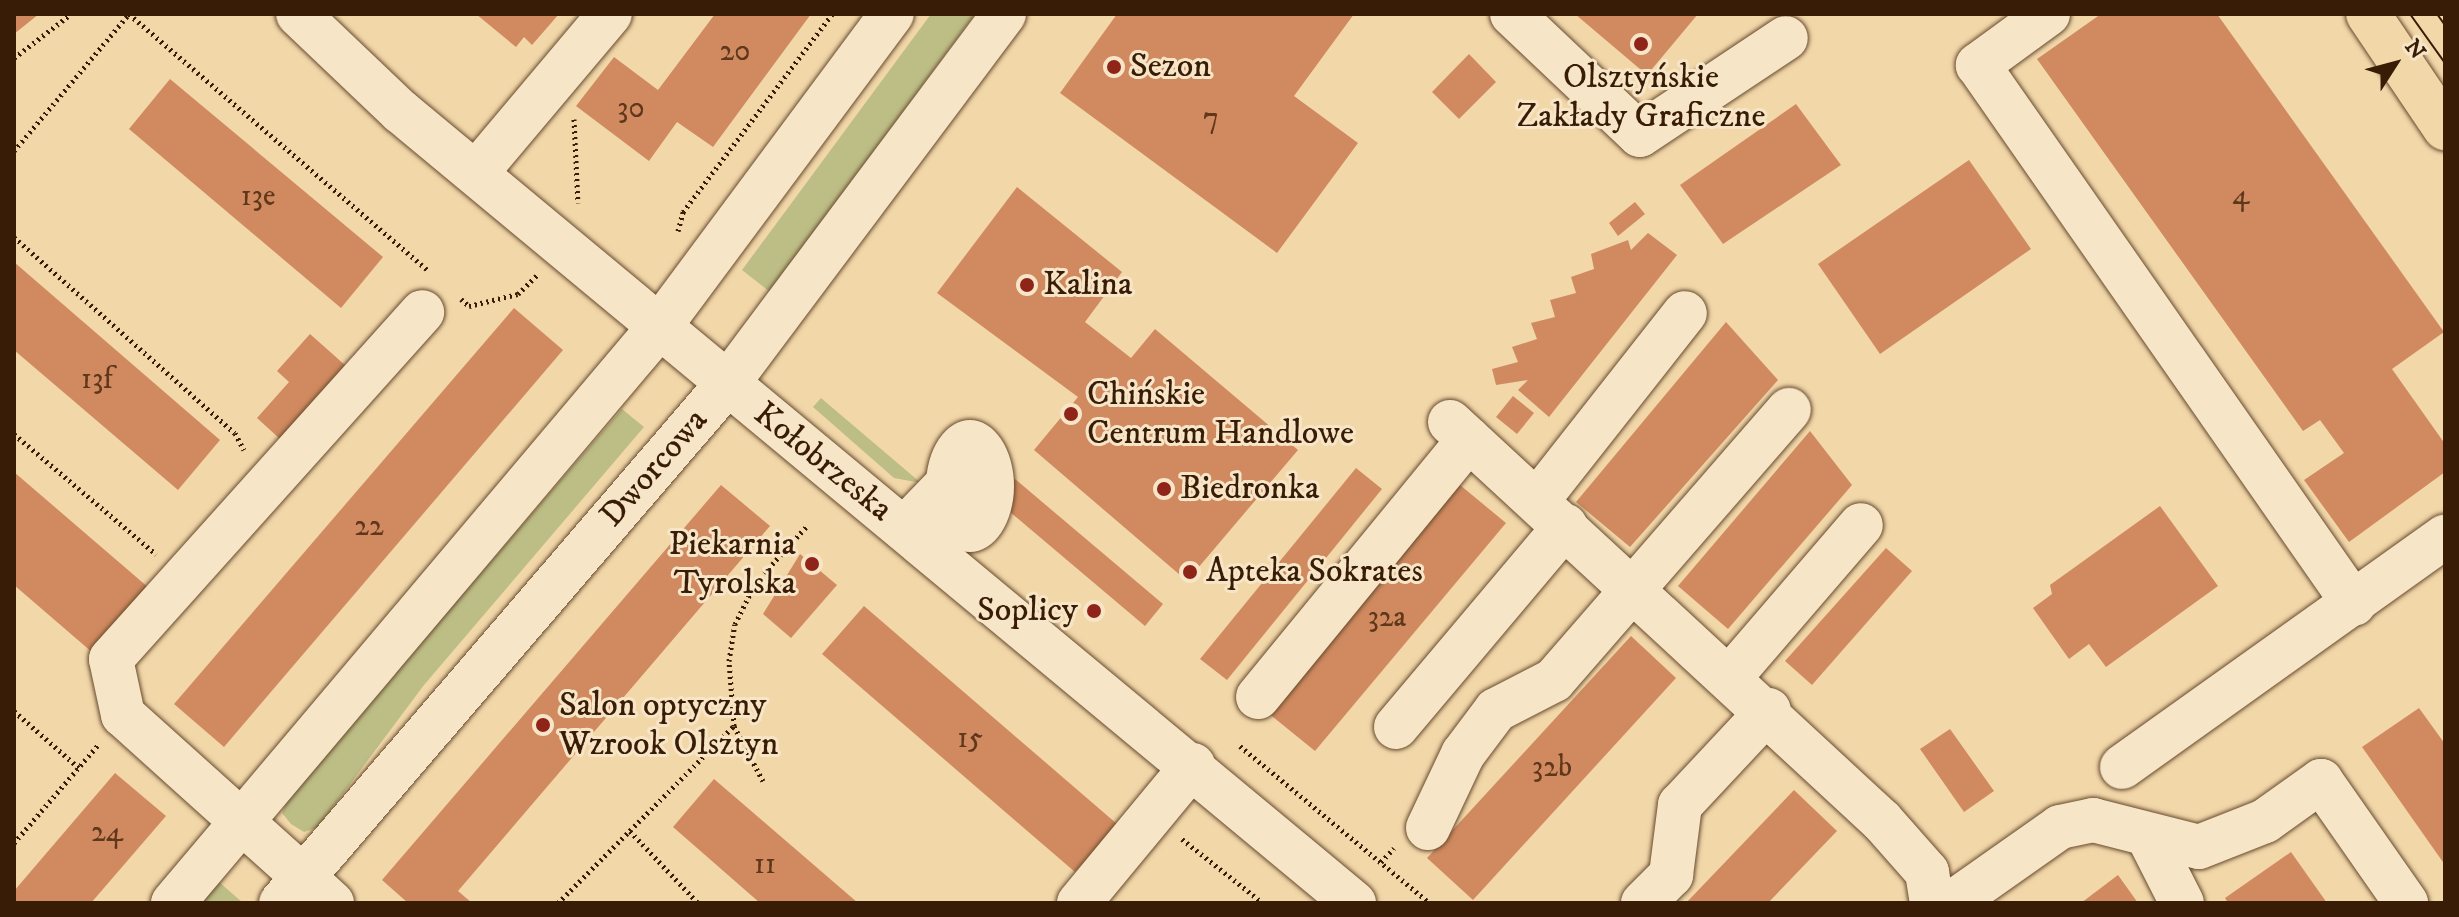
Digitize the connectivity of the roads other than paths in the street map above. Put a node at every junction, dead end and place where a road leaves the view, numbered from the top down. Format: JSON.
{"nodes":[{"id":1,"x":298,"y":14,"type":"edge"},
{"id":2,"x":610,"y":14,"type":"edge"},
{"id":3,"x":892,"y":14,"type":"edge"},
{"id":4,"x":1004,"y":14,"type":"edge"},
{"id":5,"x":1512,"y":14,"type":"edge"},
{"id":6,"x":2048,"y":14,"type":"edge"},
{"id":7,"x":2368,"y":14,"type":"edge"},
{"id":8,"x":1786,"y":38,"type":"dead end"},
{"id":9,"x":2445,"y":128,"type":"edge"},
{"id":10,"x":476,"y":173,"type":"junction"},
{"id":11,"x":438,"y":295,"type":"road end"},
{"id":12,"x":1685,"y":313,"type":"dead end"},
{"id":13,"x":660,"y":326,"type":"junction"},
{"id":14,"x":728,"y":383,"type":"junction"},
{"id":15,"x":1789,"y":410,"type":"dead end"},
{"id":16,"x":955,"y":476,"type":"dead end"},
{"id":17,"x":1551,"y":514,"type":"junction"},
{"id":18,"x":1861,"y":525,"type":"dead end"},
{"id":19,"x":904,"y":529,"type":"junction"},
{"id":20,"x":2445,"y":537,"type":"edge"},
{"id":21,"x":1635,"y":589,"type":"junction"},
{"id":22,"x":2354,"y":604,"type":"junction"},
{"id":23,"x":1731,"y":676,"type":"junction"},
{"id":24,"x":1258,"y":697,"type":"dead end"},
{"id":25,"x":1769,"y":710,"type":"junction"},
{"id":26,"x":1396,"y":727,"type":"dead end"},
{"id":27,"x":1193,"y":765,"type":"junction"},
{"id":28,"x":2122,"y":767,"type":"dead end"},
{"id":29,"x":242,"y":823,"type":"junction"},
{"id":30,"x":1428,"y":828,"type":"dead end"},
{"id":31,"x":2148,"y":836,"type":"junction"},
{"id":32,"x":305,"y":894,"type":"edge"},
{"id":33,"x":173,"y":903,"type":"edge"},
{"id":34,"x":1079,"y":903,"type":"edge"},
{"id":35,"x":1354,"y":903,"type":"edge"},
{"id":36,"x":1643,"y":903,"type":"edge"},
{"id":37,"x":1932,"y":903,"type":"edge"},
{"id":38,"x":1952,"y":903,"type":"edge"},
{"id":39,"x":2182,"y":903,"type":"edge"},
{"id":40,"x":2406,"y":903,"type":"edge"}],
"edges":[{"from":1,"to":10,"type":"street","name":"Kołobrzeska"},
{"from":2,"to":10,"type":"street"},
{"from":3,"to":13,"type":"street"},
{"from":4,"to":14,"type":"street","name":"Dworcowa"},
{"from":5,"to":8,"type":"street"},
{"from":6,"to":22,"type":"street"},
{"from":7,"to":9,"type":"main road"},
{"from":10,"to":13,"type":"street","name":"Kołobrzeska"},
{"from":11,"to":29,"type":"street"},
{"from":12,"to":17,"type":"street"},
{"from":13,"to":14,"type":"street","name":"Kołobrzeska"},
{"from":13,"to":29,"type":"street"},
{"from":14,"to":19,"type":"street","name":"Kołobrzeska"},
{"from":14,"to":32,"type":"street","name":"Dworcowa"},
{"from":15,"to":21,"type":"street"},
{"from":16,"to":19,"type":"street"},
{"from":17,"to":21,"type":"street"},
{"from":17,"to":24,"type":"street"},
{"from":17,"to":26,"type":"street"},
{"from":18,"to":23,"type":"street"},
{"from":19,"to":27,"type":"street","name":"Kołobrzeska"},
{"from":20,"to":22,"type":"street"},
{"from":21,"to":23,"type":"street"},
{"from":21,"to":30,"type":"street"},
{"from":22,"to":28,"type":"street"},
{"from":23,"to":25,"type":"street"},
{"from":25,"to":36,"type":"street"},
{"from":25,"to":37,"type":"street"},
{"from":27,"to":34,"type":"street"},
{"from":27,"to":35,"type":"street","name":"Kołobrzeska"},
{"from":29,"to":32,"type":"street"},
{"from":29,"to":33,"type":"street"},
{"from":31,"to":38,"type":"street"},
{"from":31,"to":39,"type":"street"},
{"from":31,"to":40,"type":"street"}]}
